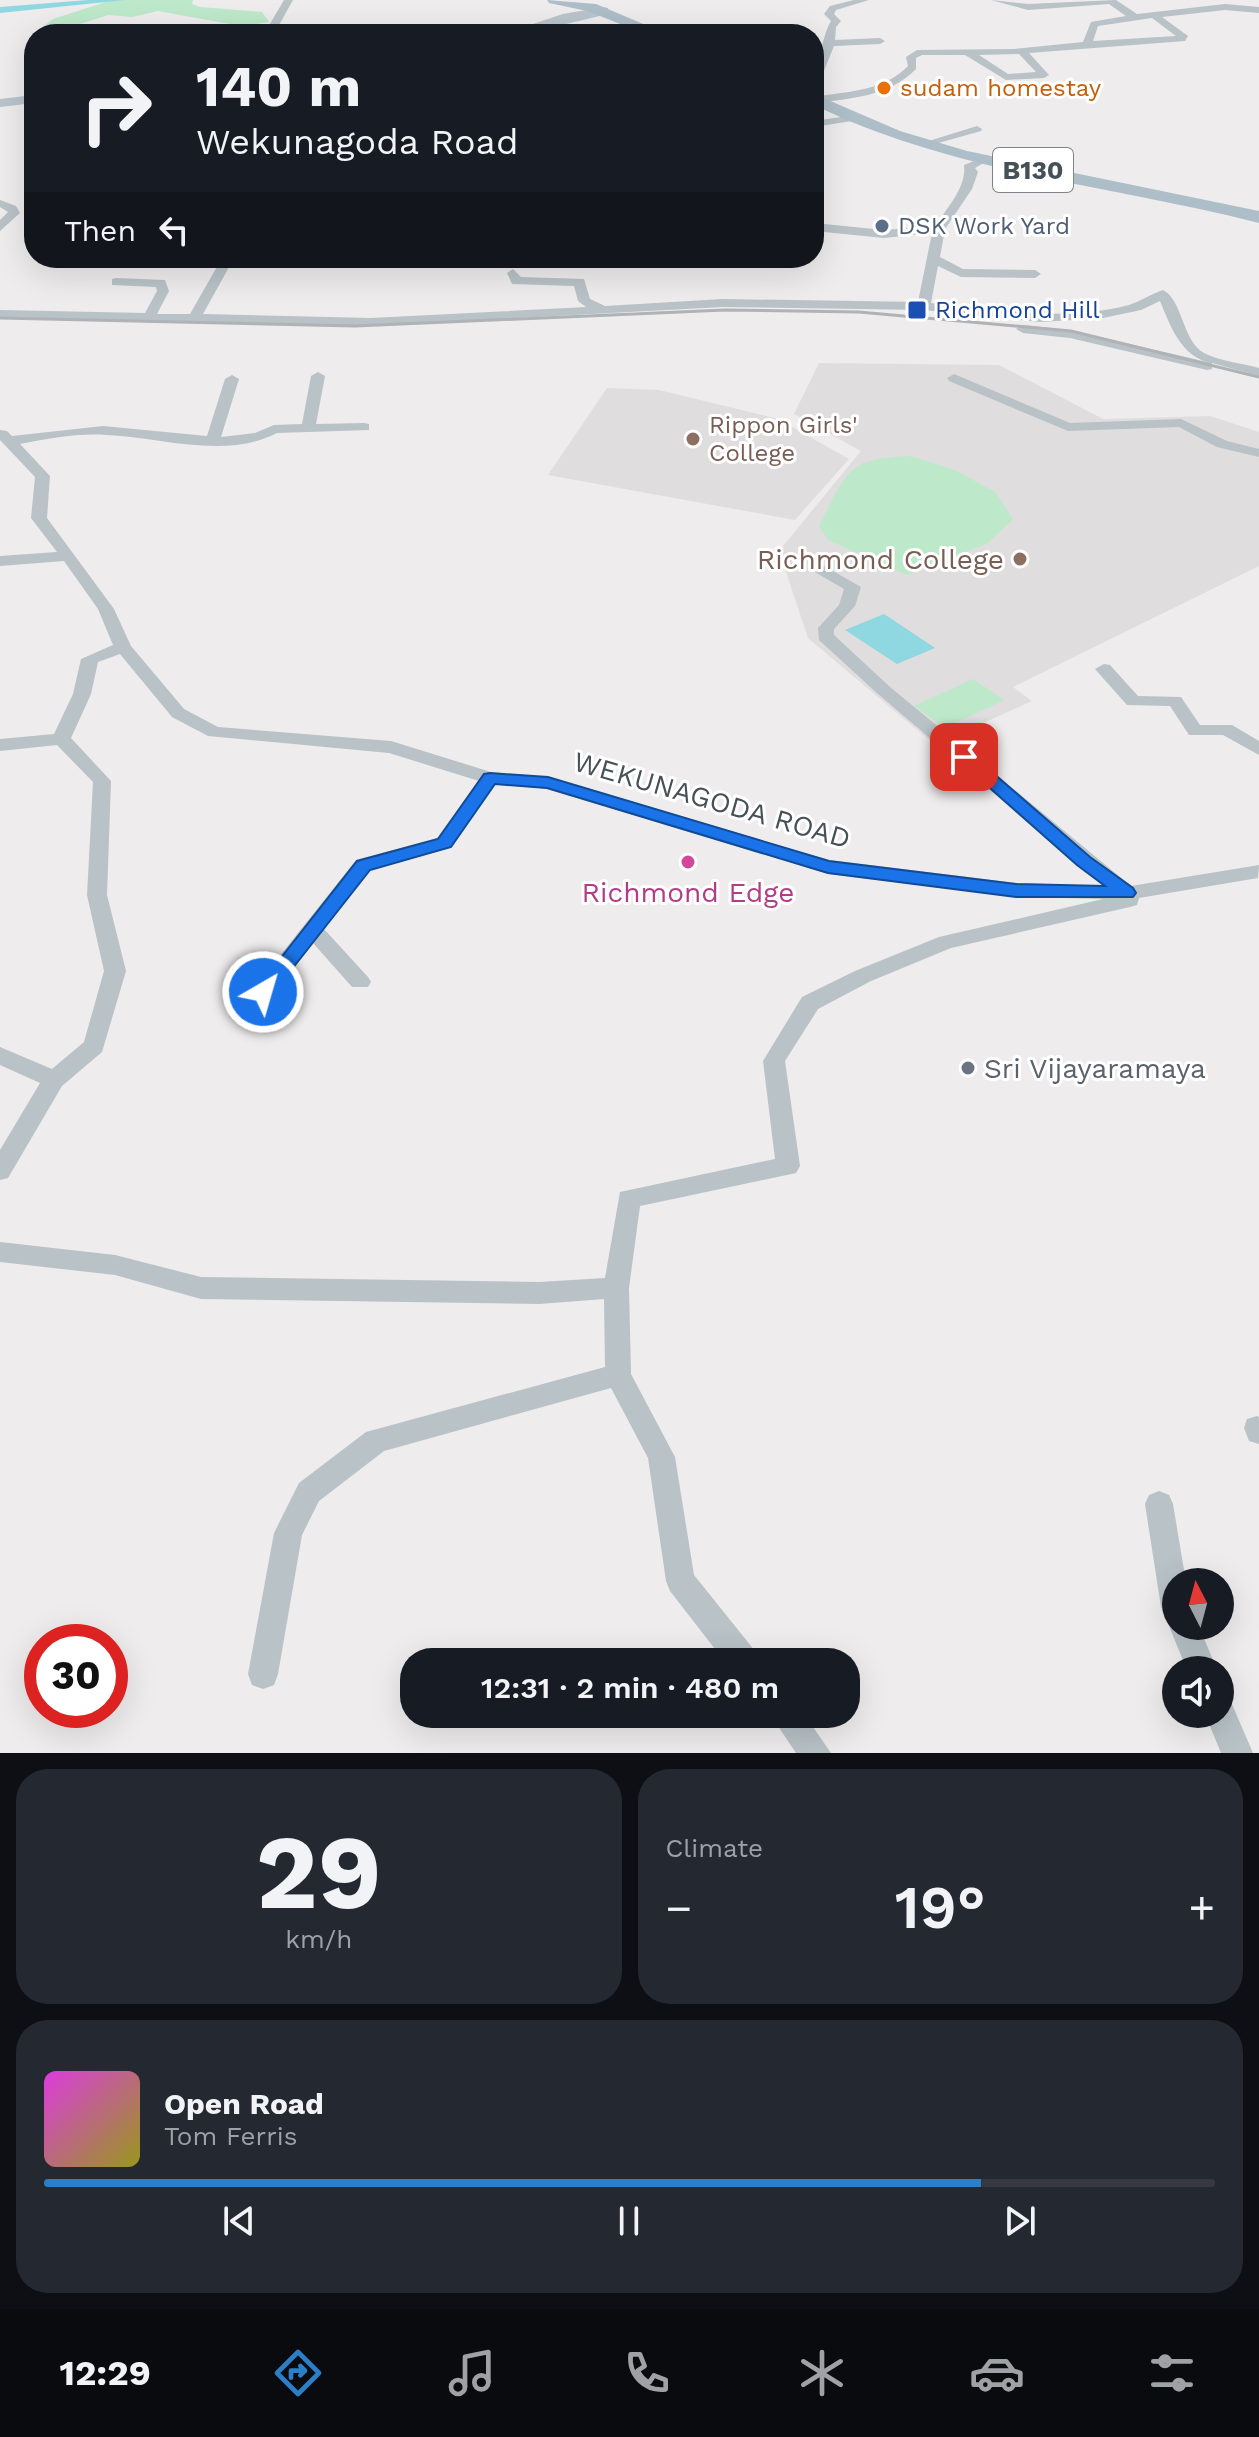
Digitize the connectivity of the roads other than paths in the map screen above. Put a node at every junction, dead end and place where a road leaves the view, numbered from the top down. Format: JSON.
{"nodes":[{"id":1,"x":289,"y":0,"type":"edge"},
{"id":2,"x":554,"y":0,"type":"edge"},
{"id":3,"x":865,"y":0,"type":"edge"},
{"id":4,"x":995,"y":0,"type":"edge"},
{"id":5,"x":1170,"y":2,"type":"dead end"},
{"id":6,"x":597,"y":6,"type":"edge"},
{"id":7,"x":1209,"y":9,"type":"junction"},
{"id":8,"x":1259,"y":10,"type":"edge"},
{"id":9,"x":1155,"y":16,"type":"junction"},
{"id":10,"x":1136,"y":18,"type":"junction"},
{"id":11,"x":274,"y":24,"type":"edge"},
{"id":12,"x":545,"y":24,"type":"edge"},
{"id":13,"x":637,"y":24,"type":"edge"},
{"id":14,"x":880,"y":41,"type":"dead end"},
{"id":15,"x":830,"y":43,"type":"junction"},
{"id":16,"x":1087,"y":44,"type":"junction"},
{"id":17,"x":966,"y":51,"type":"junction"},
{"id":18,"x":1021,"y":51,"type":"junction"},
{"id":19,"x":824,"y":62,"type":"edge"},
{"id":20,"x":824,"y":93,"type":"edge"},
{"id":21,"x":24,"y":100,"type":"edge"},
{"id":22,"x":824,"y":100,"type":"edge"},
{"id":23,"x":0,"y":103,"type":"edge"},
{"id":24,"x":854,"y":118,"type":"junction"},
{"id":25,"x":824,"y":122,"type":"edge"},
{"id":26,"x":977,"y":129,"type":"dead end"},
{"id":27,"x":924,"y":144,"type":"junction"},
{"id":28,"x":984,"y":160,"type":"junction"},
{"id":29,"x":0,"y":203,"type":"edge"},
{"id":30,"x":1259,"y":217,"type":"edge"},
{"id":31,"x":0,"y":227,"type":"edge"},
{"id":32,"x":824,"y":228,"type":"edge"},
{"id":33,"x":939,"y":229,"type":"junction"},
{"id":34,"x":932,"y":258,"type":"junction"},
{"id":35,"x":222,"y":268,"type":"edge"},
{"id":36,"x":513,"y":273,"type":"dead end"},
{"id":37,"x":1035,"y":274,"type":"dead end"},
{"id":38,"x":116,"y":282,"type":"dead end"},
{"id":39,"x":924,"y":306,"type":"junction"},
{"id":40,"x":602,"y":309,"type":"junction"},
{"id":41,"x":0,"y":317,"type":"edge"},
{"id":42,"x":148,"y":319,"type":"junction"},
{"id":43,"x":193,"y":320,"type":"junction"},
{"id":44,"x":1259,"y":372,"type":"edge"},
{"id":45,"x":318,"y":376,"type":"dead end"},
{"id":46,"x":954,"y":378,"type":"dead end"},
{"id":47,"x":232,"y":379,"type":"dead end"},
{"id":48,"x":1259,"y":379,"type":"edge"},
{"id":49,"x":364,"y":427,"type":"dead end"},
{"id":50,"x":308,"y":429,"type":"junction"},
{"id":51,"x":5,"y":436,"type":"edge"},
{"id":52,"x":213,"y":439,"type":"junction"},
{"id":53,"x":1259,"y":453,"type":"edge"},
{"id":54,"x":68,"y":556,"type":"junction"},
{"id":55,"x":0,"y":561,"type":"edge"},
{"id":56,"x":819,"y":568,"type":"dead end"},
{"id":57,"x":123,"y":647,"type":"junction"},
{"id":58,"x":1104,"y":669,"type":"dead end"},
{"id":59,"x":61,"y":739,"type":"junction"},
{"id":60,"x":0,"y":745,"type":"edge"},
{"id":61,"x":1259,"y":749,"type":"edge"},
{"id":62,"x":490,"y":778,"type":"junction"},
{"id":63,"x":1258,"y":870,"type":"edge"},
{"id":64,"x":1127,"y":893,"type":"junction"},
{"id":65,"x":312,"y":929,"type":"junction"},
{"id":66,"x":360,"y":982,"type":"dead end"},
{"id":67,"x":263,"y":992,"type":"dead end"},
{"id":68,"x":0,"y":1055,"type":"edge"},
{"id":69,"x":54,"y":1080,"type":"junction"},
{"id":70,"x":0,"y":1171,"type":"edge"},
{"id":71,"x":0,"y":1252,"type":"edge"},
{"id":72,"x":616,"y":1288,"type":"junction"},
{"id":73,"x":618,"y":1375,"type":"junction"},
{"id":74,"x":1159,"y":1504,"type":"dead end"},
{"id":75,"x":1170,"y":1568,"type":"edge"},
{"id":76,"x":733,"y":1648,"type":"edge"},
{"id":77,"x":263,"y":1674,"type":"dead end"},
{"id":78,"x":796,"y":1728,"type":"edge"},
{"id":79,"x":1226,"y":1728,"type":"edge"},
{"id":80,"x":815,"y":1753,"type":"edge"},
{"id":81,"x":1237,"y":1753,"type":"edge"}],
"edges":[{"from":1,"to":11,"type":"street"},
{"from":2,"to":6,"type":"main road"},
{"from":3,"to":15,"type":"street"},
{"from":4,"to":10,"type":"street"},
{"from":5,"to":7,"type":"street"},
{"from":6,"to":12,"type":"main road"},
{"from":6,"to":13,"type":"main road"},
{"from":7,"to":8,"type":"street"},
{"from":7,"to":9,"type":"street"},
{"from":9,"to":10,"type":"street"},
{"from":9,"to":16,"type":"street"},
{"from":10,"to":16,"type":"street"},
{"from":14,"to":15,"type":"street"},
{"from":15,"to":19,"type":"street"},
{"from":16,"to":18,"type":"street"},
{"from":17,"to":18,"type":"street"},
{"from":17,"to":18,"type":"street"},
{"from":17,"to":20,"type":"street"},
{"from":21,"to":23,"type":"main road"},
{"from":22,"to":24,"type":"main road","number":"B130"},
{"from":24,"to":25,"type":"street"},
{"from":24,"to":27,"type":"main road","number":"B130"},
{"from":26,"to":27,"type":"street"},
{"from":27,"to":28,"type":"main road","number":"B130"},
{"from":28,"to":30,"type":"main road","number":"B130"},
{"from":28,"to":33,"type":"street"},
{"from":29,"to":31,"type":"street"},
{"from":32,"to":33,"type":"street"},
{"from":33,"to":34,"type":"street"},
{"from":34,"to":37,"type":"street"},
{"from":34,"to":39,"type":"street"},
{"from":35,"to":43,"type":"street"},
{"from":36,"to":40,"type":"street"},
{"from":38,"to":42,"type":"street"},
{"from":39,"to":40,"type":"street"},
{"from":39,"to":44,"type":"street"},
{"from":40,"to":43,"type":"street"},
{"from":41,"to":42,"type":"street"},
{"from":41,"to":48,"type":"street"},
{"from":42,"to":43,"type":"street"},
{"from":45,"to":50,"type":"street"},
{"from":46,"to":53,"type":"street"},
{"from":47,"to":52,"type":"street"},
{"from":49,"to":50,"type":"street"},
{"from":50,"to":52,"type":"street"},
{"from":51,"to":52,"type":"street"},
{"from":51,"to":54,"type":"street","name":"WEKUNAGODA ROAD"},
{"from":54,"to":55,"type":"street"},
{"from":54,"to":57,"type":"street","name":"WEKUNAGODA ROAD"},
{"from":56,"to":64,"type":"street"},
{"from":57,"to":59,"type":"street"},
{"from":57,"to":62,"type":"street","name":"WEKUNAGODA ROAD"},
{"from":58,"to":61,"type":"street"},
{"from":59,"to":60,"type":"street"},
{"from":59,"to":69,"type":"street"},
{"from":62,"to":64,"type":"street","name":"WEKUNAGODA ROAD"},
{"from":62,"to":65,"type":"street"},
{"from":63,"to":64,"type":"street","name":"WEKUNAGODA ROAD"},
{"from":63,"to":72,"type":"street"},
{"from":65,"to":66,"type":"street"},
{"from":65,"to":67,"type":"street"},
{"from":68,"to":69,"type":"street"},
{"from":69,"to":70,"type":"street"},
{"from":71,"to":72,"type":"street"},
{"from":72,"to":73,"type":"street"},
{"from":73,"to":76,"type":"street"},
{"from":73,"to":77,"type":"street"},
{"from":74,"to":75,"type":"street"},
{"from":78,"to":80,"type":"street"},
{"from":79,"to":81,"type":"street"}]}
